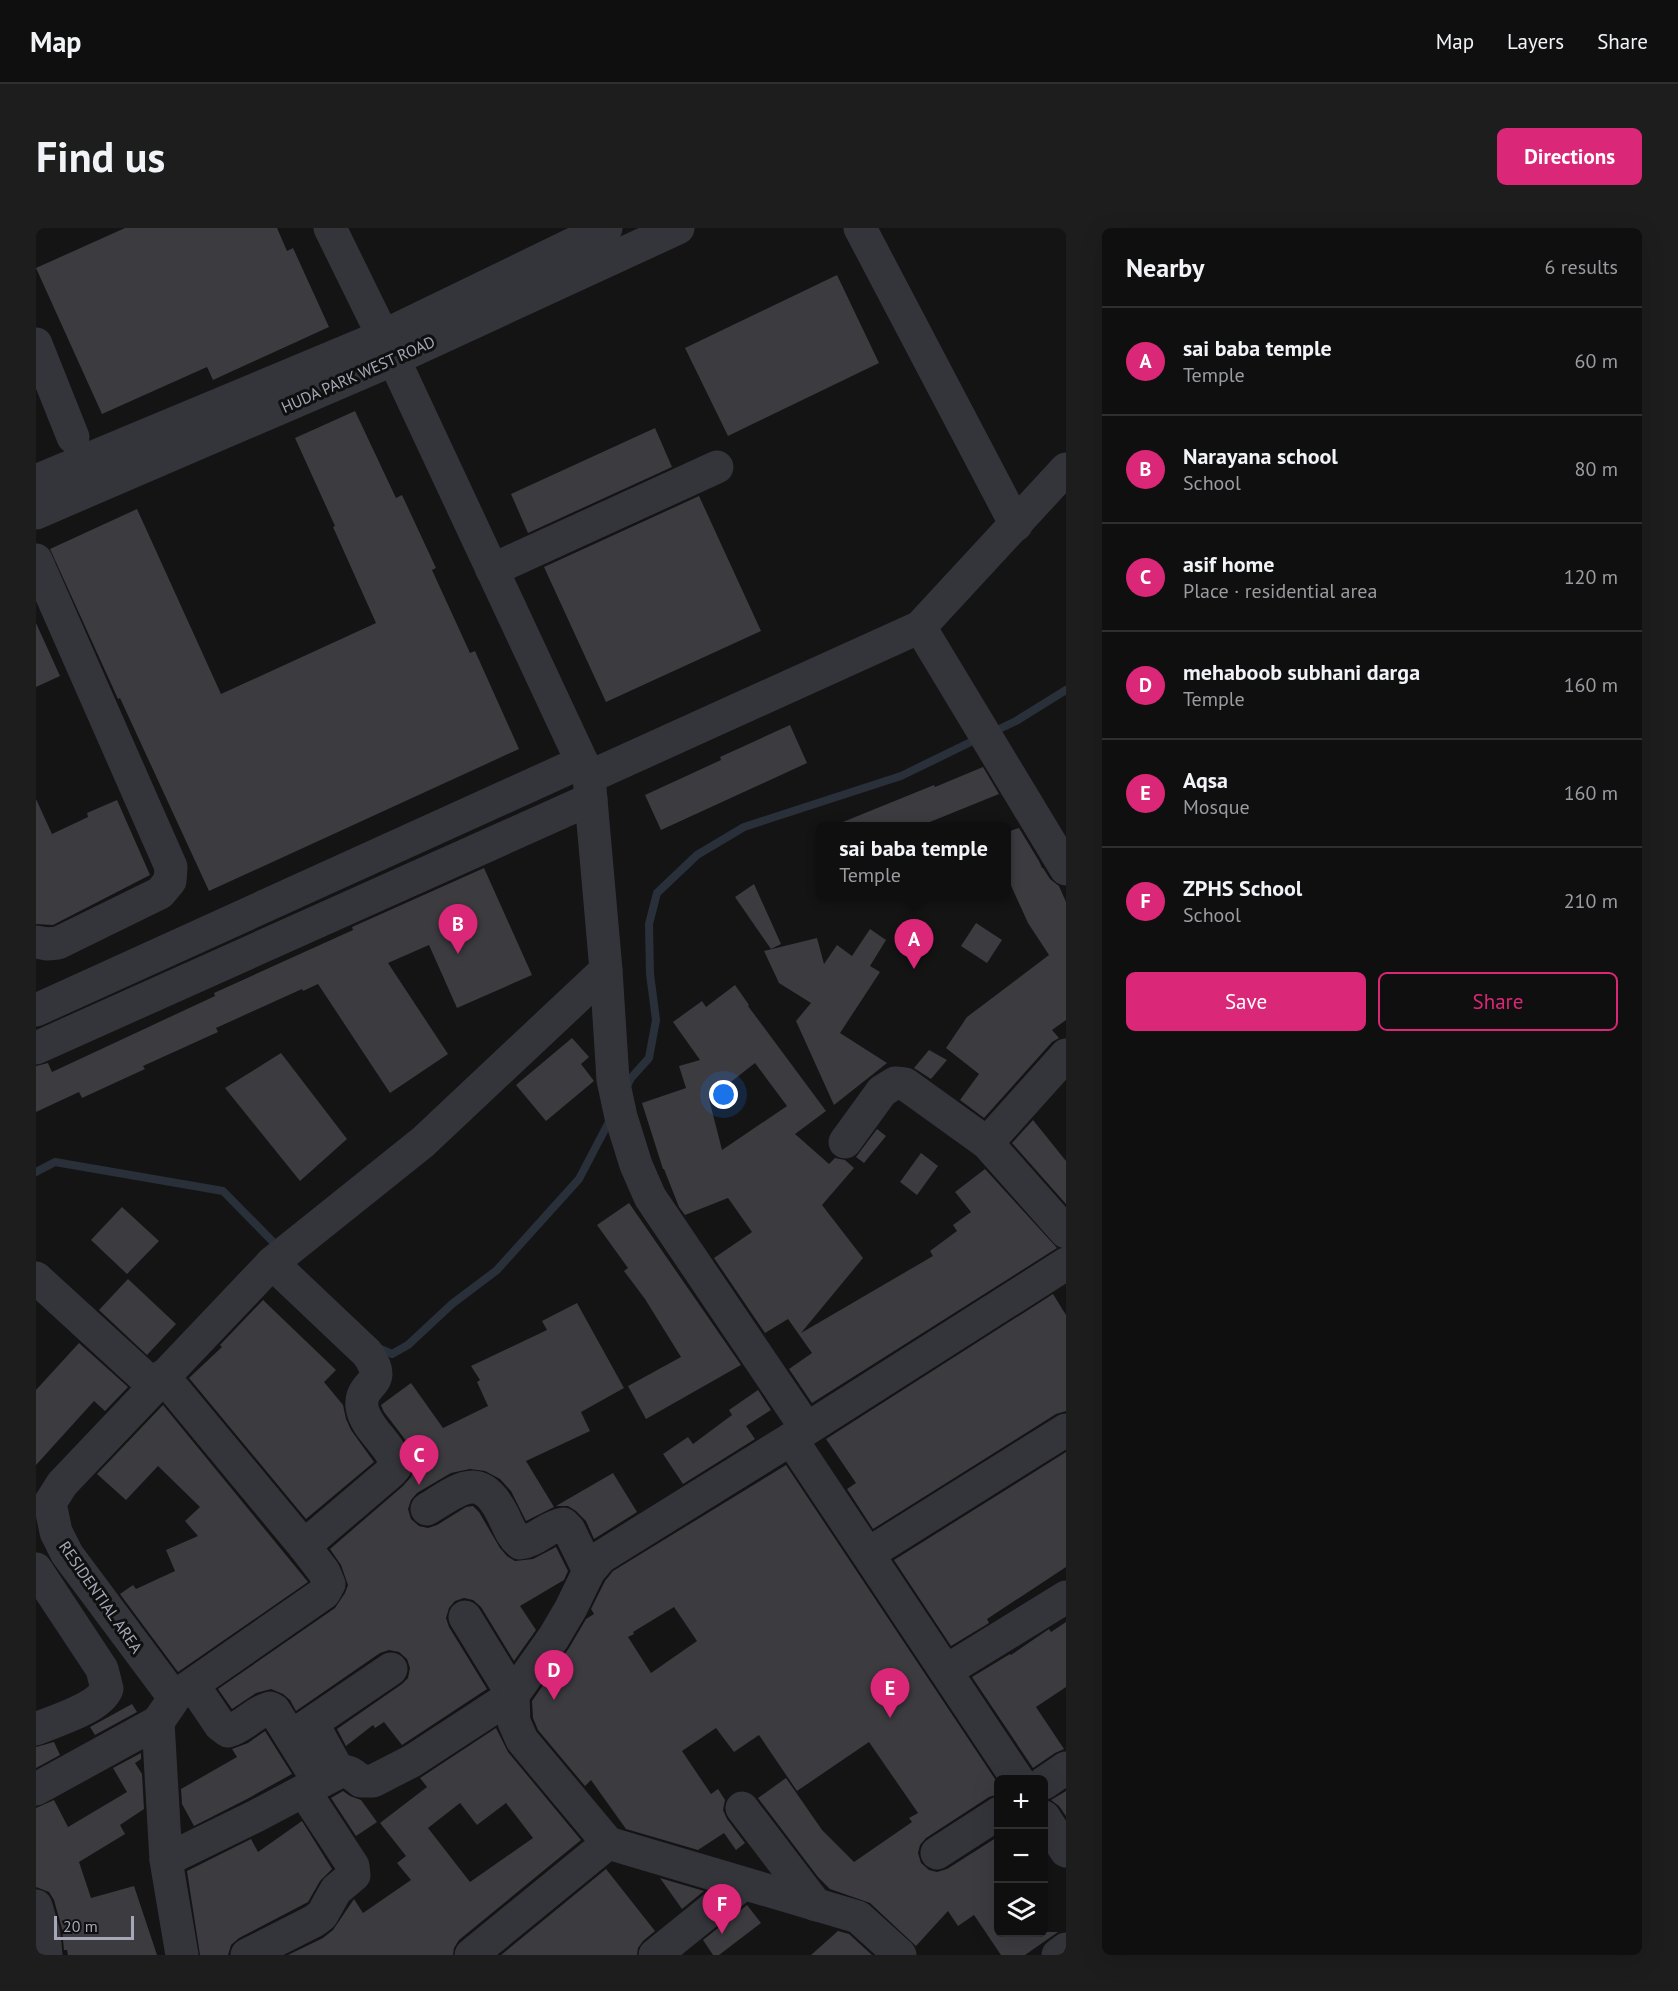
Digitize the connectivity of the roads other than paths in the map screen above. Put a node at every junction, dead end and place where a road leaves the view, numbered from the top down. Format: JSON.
{"nodes":[{"id":1,"x":330,"y":228,"type":"edge"},
{"id":2,"x":606,"y":228,"type":"edge"},
{"id":3,"x":678,"y":228,"type":"edge"},
{"id":4,"x":861,"y":228,"type":"edge"},
{"id":5,"x":36,"y":344,"type":"edge"},
{"id":6,"x":388,"y":348,"type":"junction"},
{"id":7,"x":73,"y":438,"type":"dead end"},
{"id":8,"x":717,"y":466,"type":"dead end"},
{"id":9,"x":1066,"y":469,"type":"edge"},
{"id":10,"x":36,"y":481,"type":"edge"},
{"id":11,"x":36,"y":513,"type":"edge"},
{"id":12,"x":1016,"y":525,"type":"junction"},
{"id":13,"x":36,"y":560,"type":"edge"},
{"id":14,"x":492,"y":570,"type":"junction"},
{"id":15,"x":920,"y":627,"type":"junction"},
{"id":16,"x":587,"y":779,"type":"junction"},
{"id":17,"x":1064,"y":859,"type":"edge"},
{"id":18,"x":36,"y":942,"type":"edge"},
{"id":19,"x":606,"y":970,"type":"junction"},
{"id":20,"x":36,"y":1010,"type":"edge"},
{"id":21,"x":36,"y":1048,"type":"edge"},
{"id":22,"x":1066,"y":1056,"type":"edge"},
{"id":23,"x":845,"y":1142,"type":"dead end"},
{"id":24,"x":987,"y":1143,"type":"junction"},
{"id":25,"x":1066,"y":1232,"type":"edge"},
{"id":26,"x":281,"y":1256,"type":"junction"},
{"id":27,"x":1066,"y":1264,"type":"edge"},
{"id":28,"x":36,"y":1278,"type":"edge"},
{"id":29,"x":158,"y":1381,"type":"junction"},
{"id":30,"x":1066,"y":1430,"type":"edge"},
{"id":31,"x":798,"y":1434,"type":"junction"},
{"id":32,"x":427,"y":1509,"type":"dead end"},
{"id":33,"x":304,"y":1546,"type":"junction"},
{"id":34,"x":868,"y":1554,"type":"junction"},
{"id":35,"x":36,"y":1569,"type":"edge"},
{"id":36,"x":589,"y":1571,"type":"junction"},
{"id":37,"x":1066,"y":1597,"type":"edge"},
{"id":38,"x":465,"y":1617,"type":"dead end"},
{"id":39,"x":391,"y":1669,"type":"dead end"},
{"id":40,"x":946,"y":1671,"type":"junction"},
{"id":41,"x":513,"y":1695,"type":"junction"},
{"id":42,"x":174,"y":1702,"type":"junction"},
{"id":43,"x":36,"y":1729,"type":"edge"},
{"id":44,"x":302,"y":1730,"type":"junction"},
{"id":45,"x":1066,"y":1768,"type":"edge"},
{"id":46,"x":1015,"y":1775,"type":"edge"},
{"id":47,"x":1048,"y":1780,"type":"edge"},
{"id":48,"x":321,"y":1782,"type":"junction"},
{"id":49,"x":36,"y":1789,"type":"edge"},
{"id":50,"x":742,"y":1808,"type":"dead end"},
{"id":51,"x":994,"y":1816,"type":"edge"},
{"id":52,"x":1048,"y":1823,"type":"edge"},
{"id":53,"x":608,"y":1843,"type":"junction"},
{"id":54,"x":1066,"y":1851,"type":"edge"},
{"id":55,"x":937,"y":1853,"type":"dead end"},
{"id":56,"x":166,"y":1860,"type":"junction"},
{"id":57,"x":743,"y":1884,"type":"junction"},
{"id":58,"x":816,"y":1905,"type":"junction"},
{"id":59,"x":36,"y":1906,"type":"edge"},
{"id":60,"x":1066,"y":1949,"type":"edge"},
{"id":61,"x":46,"y":1955,"type":"edge"},
{"id":62,"x":182,"y":1955,"type":"edge"},
{"id":63,"x":247,"y":1955,"type":"edge"},
{"id":64,"x":471,"y":1955,"type":"edge"},
{"id":65,"x":655,"y":1955,"type":"edge"},
{"id":66,"x":900,"y":1955,"type":"edge"},
{"id":67,"x":1058,"y":1955,"type":"edge"}],
"edges":[{"from":1,"to":6,"type":"street"},
{"from":2,"to":6,"type":"street","name":"HUDA PARK WEST ROAD"},
{"from":3,"to":6,"type":"street","name":"HUDA PARK WEST ROAD"},
{"from":4,"to":12,"type":"street"},
{"from":5,"to":7,"type":"street"},
{"from":6,"to":10,"type":"street","name":"HUDA PARK WEST ROAD"},
{"from":6,"to":11,"type":"street","name":"HUDA PARK WEST ROAD"},
{"from":6,"to":14,"type":"street"},
{"from":8,"to":14,"type":"street"},
{"from":9,"to":12,"type":"street"},
{"from":12,"to":15,"type":"street"},
{"from":13,"to":18,"type":"street"},
{"from":14,"to":16,"type":"street"},
{"from":15,"to":16,"type":"street"},
{"from":15,"to":17,"type":"street"},
{"from":16,"to":19,"type":"street"},
{"from":16,"to":20,"type":"street"},
{"from":16,"to":21,"type":"street"},
{"from":19,"to":26,"type":"street","name":"RESIDENTIAL AREA"},
{"from":19,"to":31,"type":"street"},
{"from":22,"to":24,"type":"street"},
{"from":23,"to":24,"type":"street"},
{"from":24,"to":25,"type":"street"},
{"from":26,"to":29,"type":"street","name":"RESIDENTIAL AREA"},
{"from":26,"to":33,"type":"street"},
{"from":27,"to":31,"type":"street"},
{"from":28,"to":29,"type":"street"},
{"from":29,"to":33,"type":"street"},
{"from":29,"to":42,"type":"street","name":"RESIDENTIAL AREA"},
{"from":30,"to":34,"type":"street"},
{"from":31,"to":34,"type":"street"},
{"from":31,"to":36,"type":"street"},
{"from":32,"to":36,"type":"street"},
{"from":33,"to":42,"type":"street"},
{"from":34,"to":40,"type":"street"},
{"from":35,"to":43,"type":"street"},
{"from":36,"to":41,"type":"street"},
{"from":37,"to":40,"type":"street"},
{"from":38,"to":41,"type":"street"},
{"from":39,"to":44,"type":"street"},
{"from":40,"to":46,"type":"street"},
{"from":41,"to":48,"type":"street"},
{"from":41,"to":53,"type":"street"},
{"from":42,"to":44,"type":"street"},
{"from":42,"to":49,"type":"street"},
{"from":42,"to":56,"type":"street"},
{"from":44,"to":48,"type":"street"},
{"from":45,"to":47,"type":"street"},
{"from":48,"to":56,"type":"street"},
{"from":48,"to":63,"type":"street"},
{"from":50,"to":58,"type":"street"},
{"from":51,"to":55,"type":"street"},
{"from":52,"to":54,"type":"street"},
{"from":53,"to":57,"type":"street"},
{"from":53,"to":64,"type":"street"},
{"from":56,"to":62,"type":"street"},
{"from":57,"to":58,"type":"street"},
{"from":57,"to":65,"type":"street"},
{"from":58,"to":66,"type":"street"},
{"from":59,"to":61,"type":"street"},
{"from":60,"to":67,"type":"street"}]}
